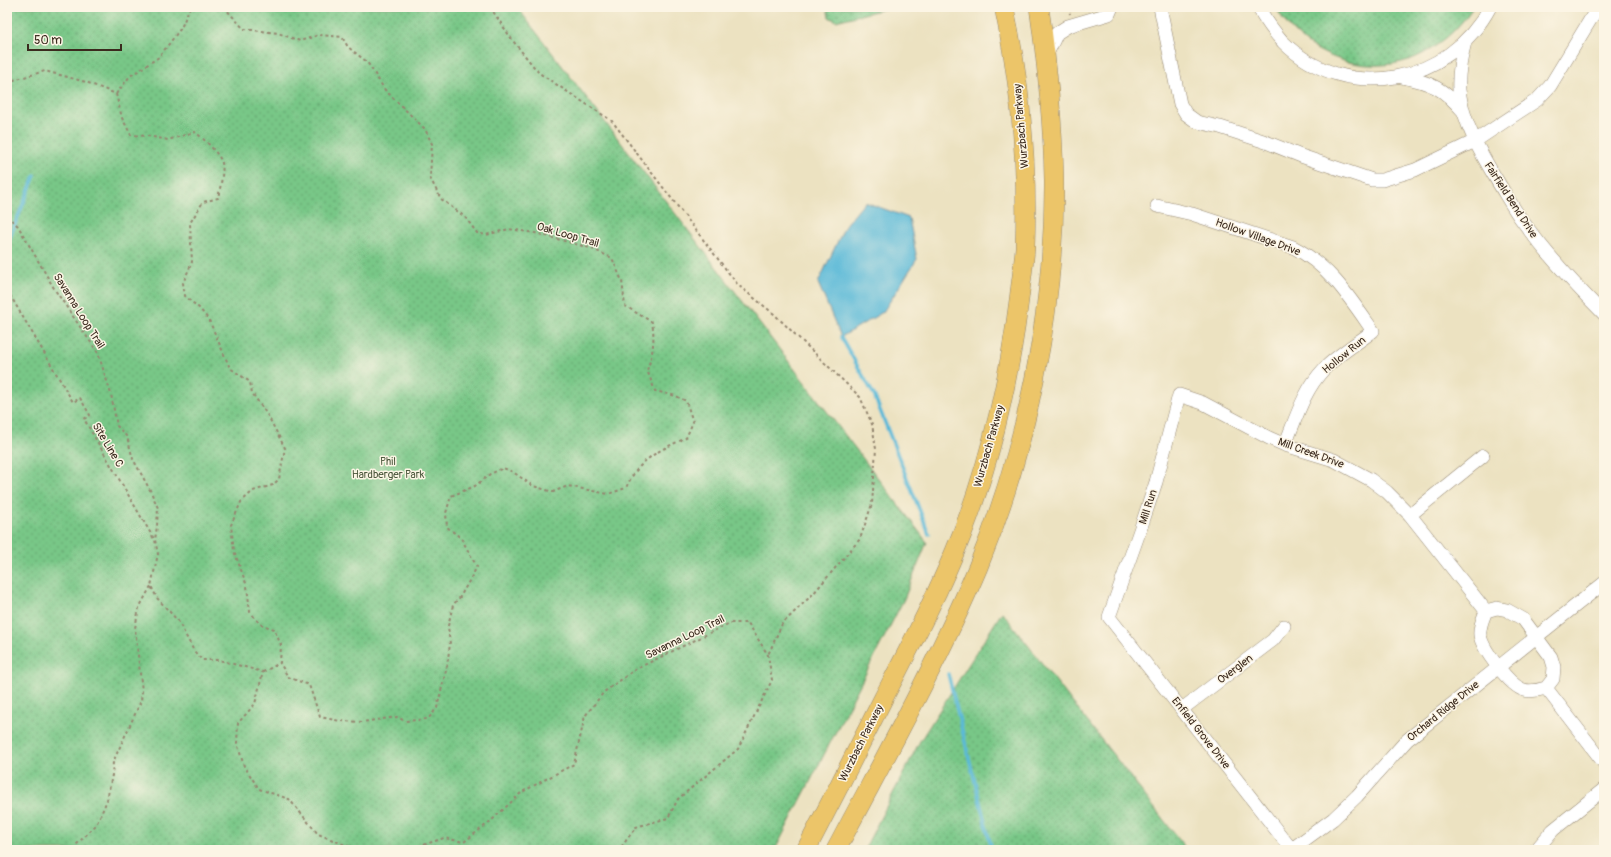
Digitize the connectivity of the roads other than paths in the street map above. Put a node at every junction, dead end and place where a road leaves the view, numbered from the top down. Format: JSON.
{"nodes":[{"id":1,"x":1004,"y":7,"type":"edge"},
{"id":2,"x":1039,"y":7,"type":"edge"},
{"id":3,"x":1112,"y":7,"type":"edge"},
{"id":4,"x":1160,"y":7,"type":"edge"},
{"id":5,"x":1258,"y":7,"type":"edge"},
{"id":6,"x":1490,"y":7,"type":"edge"},
{"id":7,"x":1598,"y":7,"type":"edge"},
{"id":8,"x":1464,"y":42,"type":"junction"},
{"id":9,"x":1046,"y":56,"type":"junction"},
{"id":10,"x":1400,"y":76,"type":"junction"},
{"id":11,"x":1464,"y":113,"type":"junction"},
{"id":12,"x":1475,"y":141,"type":"junction"},
{"id":13,"x":1157,"y":206,"type":"dead end"},
{"id":14,"x":1604,"y":314,"type":"edge"},
{"id":15,"x":1373,"y":332,"type":"joint"},
{"id":16,"x":1179,"y":395,"type":"joint"},
{"id":17,"x":1286,"y":445,"type":"junction"},
{"id":18,"x":1483,"y":456,"type":"dead end"},
{"id":19,"x":1410,"y":515,"type":"junction"},
{"id":20,"x":1604,"y":583,"type":"edge"},
{"id":21,"x":1486,"y":611,"type":"junction"},
{"id":22,"x":1109,"y":617,"type":"joint"},
{"id":23,"x":1284,"y":626,"type":"dead end"},
{"id":24,"x":1537,"y":637,"type":"junction"},
{"id":25,"x":1498,"y":667,"type":"junction"},
{"id":26,"x":1546,"y":688,"type":"junction"},
{"id":27,"x":1182,"y":709,"type":"junction"},
{"id":28,"x":1604,"y":763,"type":"edge"},
{"id":29,"x":1604,"y":788,"type":"edge"},
{"id":30,"x":806,"y":850,"type":"edge"},
{"id":31,"x":836,"y":850,"type":"edge"},
{"id":32,"x":1292,"y":850,"type":"edge"},
{"id":33,"x":1536,"y":850,"type":"edge"}],
"edges":[{"from":1,"to":30,"type":"highway","name":"Wurzbach Parkway"},
{"from":2,"to":9,"type":"highway"},
{"from":3,"to":9,"type":"street"},
{"from":4,"to":12,"type":"street"},
{"from":5,"to":10,"type":"street","name":"Fairfield Bend Drive"},
{"from":6,"to":8,"type":"street","name":"Fairfield Bend Drive"},
{"from":7,"to":12,"type":"street"},
{"from":8,"to":10,"type":"street","name":"Fairfield Bend Drive"},
{"from":8,"to":11,"type":"street","name":"Fairfield Bend Drive"},
{"from":9,"to":31,"type":"highway"},
{"from":10,"to":11,"type":"street","name":"Fairfield Bend Drive"},
{"from":11,"to":12,"type":"street","name":"Fairfield Bend Drive"},
{"from":12,"to":14,"type":"street","name":"Fairfield Bend Drive"},
{"from":13,"to":15,"type":"street","name":"Hollow Village Drive"},
{"from":15,"to":17,"type":"street","name":"Hollow Run"},
{"from":16,"to":17,"type":"street","name":"Mill Creek Drive"},
{"from":16,"to":22,"type":"street","name":"Mill Run"},
{"from":17,"to":19,"type":"street","name":"Mill Creek Drive"},
{"from":18,"to":19,"type":"street"},
{"from":19,"to":21,"type":"street","name":"Mill Creek Drive"},
{"from":20,"to":24,"type":"street","name":"Orchard Ridge Drive"},
{"from":21,"to":24,"type":"street"},
{"from":21,"to":25,"type":"street"},
{"from":22,"to":27,"type":"street","name":"Enfield Grove Drive"},
{"from":23,"to":27,"type":"street","name":"Overglen"},
{"from":24,"to":25,"type":"street","name":"Orchard Ridge Drive"},
{"from":24,"to":26,"type":"street"},
{"from":25,"to":26,"type":"street"},
{"from":25,"to":32,"type":"street","name":"Orchard Ridge Drive"},
{"from":26,"to":28,"type":"street"},
{"from":27,"to":32,"type":"street","name":"Enfield Grove Drive"},
{"from":29,"to":33,"type":"street"}]}
